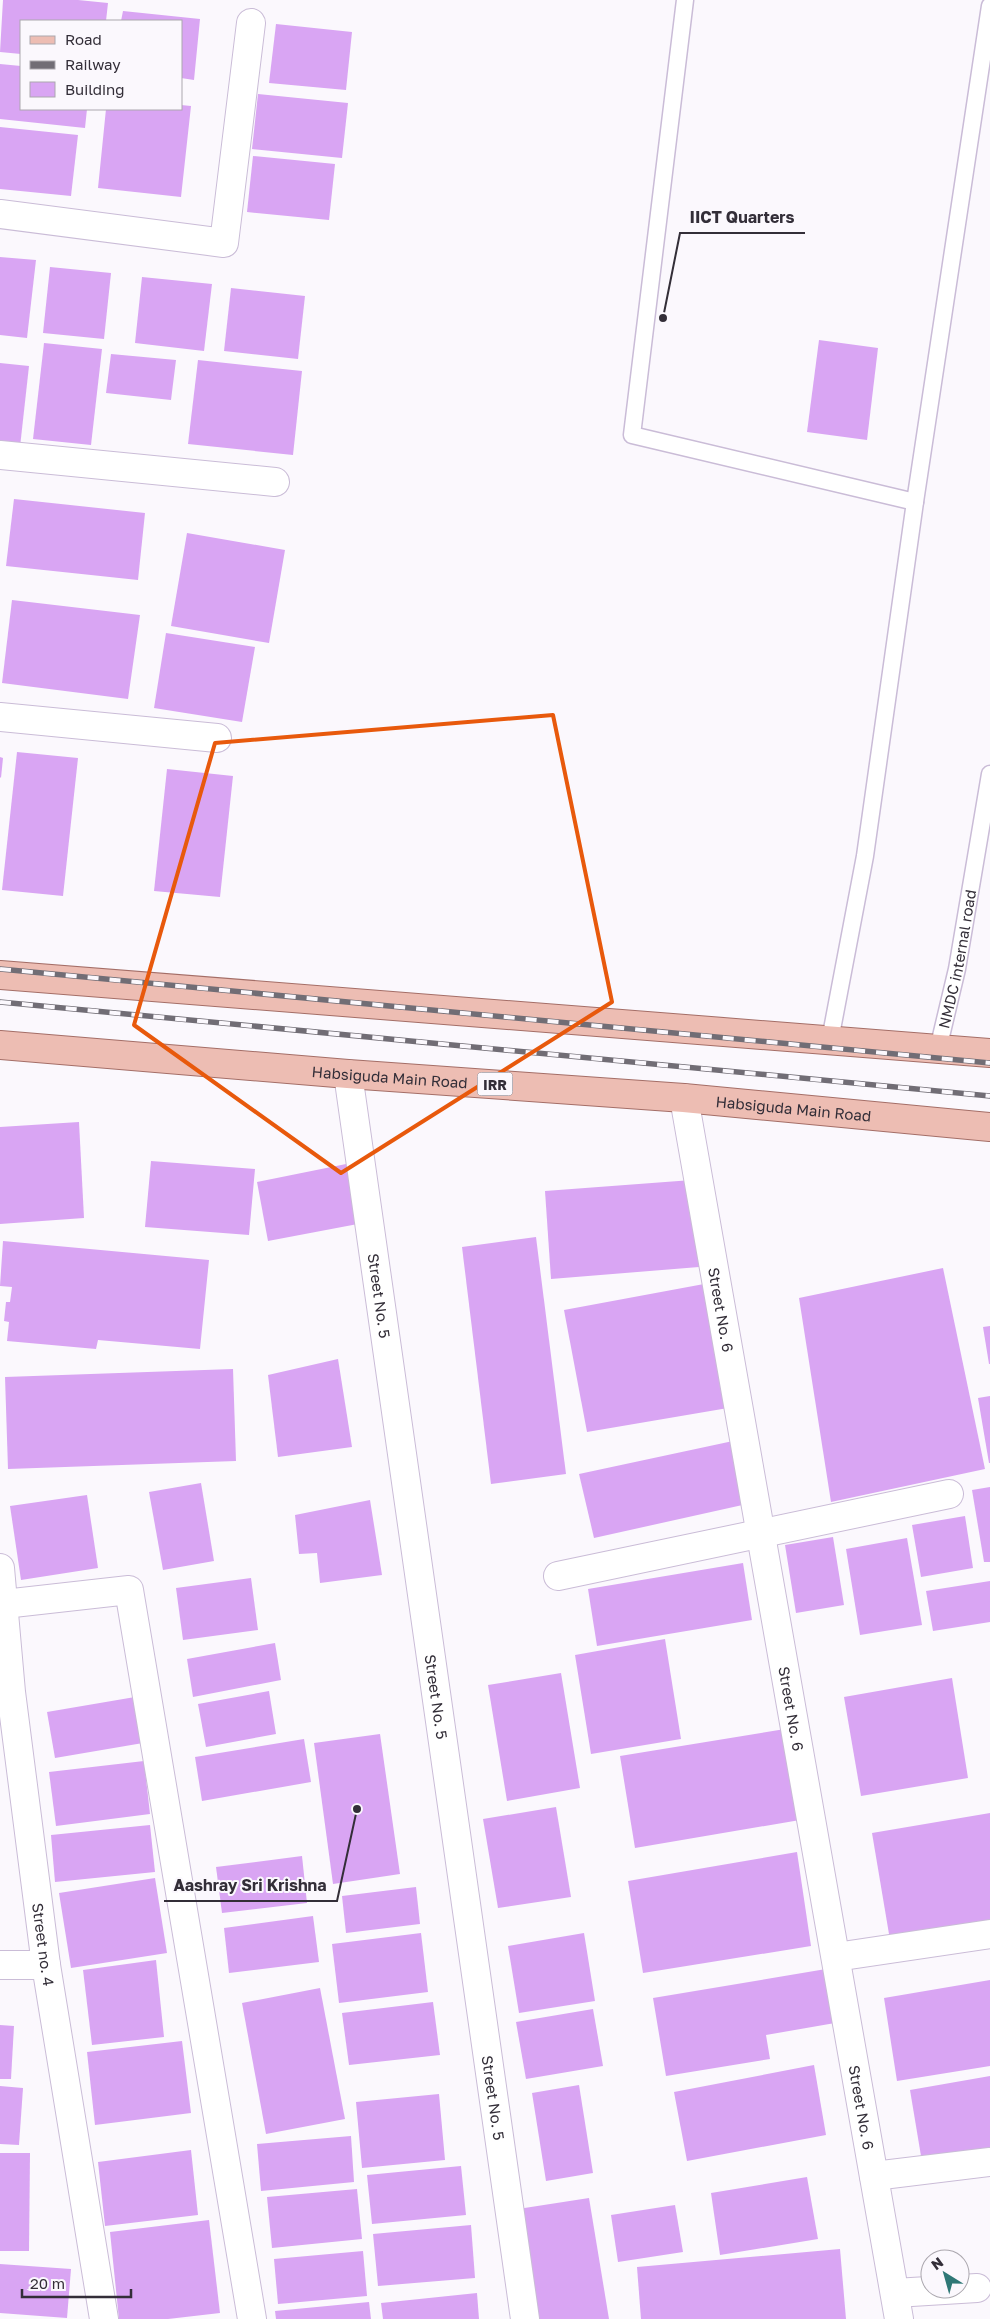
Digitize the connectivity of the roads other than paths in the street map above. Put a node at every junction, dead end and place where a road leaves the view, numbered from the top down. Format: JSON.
{"nodes":[{"id":1,"x":685,"y":0,"type":"edge"},
{"id":2,"x":990,"y":6,"type":"edge"},
{"id":3,"x":251,"y":23,"type":"dead end"},
{"id":4,"x":0,"y":214,"type":"edge"},
{"id":5,"x":0,"y":455,"type":"edge"},
{"id":6,"x":275,"y":482,"type":"dead end"},
{"id":7,"x":915,"y":502,"type":"junction"},
{"id":8,"x":0,"y":717,"type":"edge"},
{"id":9,"x":217,"y":738,"type":"dead end"},
{"id":10,"x":990,"y":774,"type":"edge"},
{"id":11,"x":983,"y":869,"type":"edge"},
{"id":12,"x":0,"y":975,"type":"edge"},
{"id":13,"x":830,"y":1040,"type":"junction"},
{"id":14,"x":0,"y":1045,"type":"edge"},
{"id":15,"x":938,"y":1048,"type":"junction"},
{"id":16,"x":990,"y":1053,"type":"edge"},
{"id":17,"x":348,"y":1074,"type":"junction"},
{"id":18,"x":684,"y":1098,"type":"junction"},
{"id":19,"x":990,"y":1127,"type":"edge"},
{"id":20,"x":949,"y":1494,"type":"dead end"},
{"id":21,"x":761,"y":1532,"type":"junction"},
{"id":22,"x":0,"y":1568,"type":"edge"},
{"id":23,"x":558,"y":1576,"type":"dead end"},
{"id":24,"x":4,"y":1604,"type":"junction"},
{"id":25,"x":5,"y":1691,"type":"edge"},
{"id":26,"x":990,"y":1934,"type":"edge"},
{"id":27,"x":836,"y":1957,"type":"junction"},
{"id":28,"x":0,"y":1965,"type":"edge"},
{"id":29,"x":46,"y":1965,"type":"junction"},
{"id":30,"x":990,"y":2162,"type":"edge"},
{"id":31,"x":874,"y":2176,"type":"junction"},
{"id":32,"x":978,"y":2288,"type":"dead end"},
{"id":33,"x":897,"y":2306,"type":"edge"},
{"id":34,"x":104,"y":2319,"type":"edge"},
{"id":35,"x":252,"y":2319,"type":"edge"},
{"id":36,"x":525,"y":2319,"type":"edge"}],
"edges":[{"from":1,"to":7,"type":"lane"},
{"from":2,"to":7,"type":"lane"},
{"from":3,"to":4,"type":"street"},
{"from":5,"to":6,"type":"street"},
{"from":7,"to":13,"type":"lane"},
{"from":8,"to":9,"type":"street"},
{"from":10,"to":11,"type":"lane","name":"NMDC internal road"},
{"from":11,"to":15,"type":"lane","name":"NMDC internal road"},
{"from":12,"to":13,"type":"main road"},
{"from":13,"to":15,"type":"main road"},
{"from":14,"to":17,"type":"main road","name":"Habsiguda Main Road","number":"IRR"},
{"from":15,"to":16,"type":"main road"},
{"from":17,"to":18,"type":"main road","name":"Habsiguda Main Road","number":"IRR"},
{"from":17,"to":36,"type":"street","name":"Street No. 5"},
{"from":18,"to":19,"type":"main road","name":"Habsiguda Main Road","number":"IRR"},
{"from":18,"to":21,"type":"street","name":"Street No. 6"},
{"from":20,"to":21,"type":"street"},
{"from":21,"to":23,"type":"street"},
{"from":21,"to":27,"type":"street","name":"Street No. 6"},
{"from":22,"to":24,"type":"street","name":"Street no. 4"},
{"from":24,"to":25,"type":"street","name":"Street no. 4"},
{"from":24,"to":35,"type":"street"},
{"from":25,"to":29,"type":"street","name":"Street no. 4"},
{"from":26,"to":27,"type":"street"},
{"from":27,"to":31,"type":"street","name":"Street No. 6"},
{"from":28,"to":29,"type":"street"},
{"from":29,"to":34,"type":"street","name":"Street no. 4"},
{"from":30,"to":31,"type":"street"},
{"from":31,"to":33,"type":"street","name":"Street No. 6"},
{"from":32,"to":33,"type":"street"}]}
